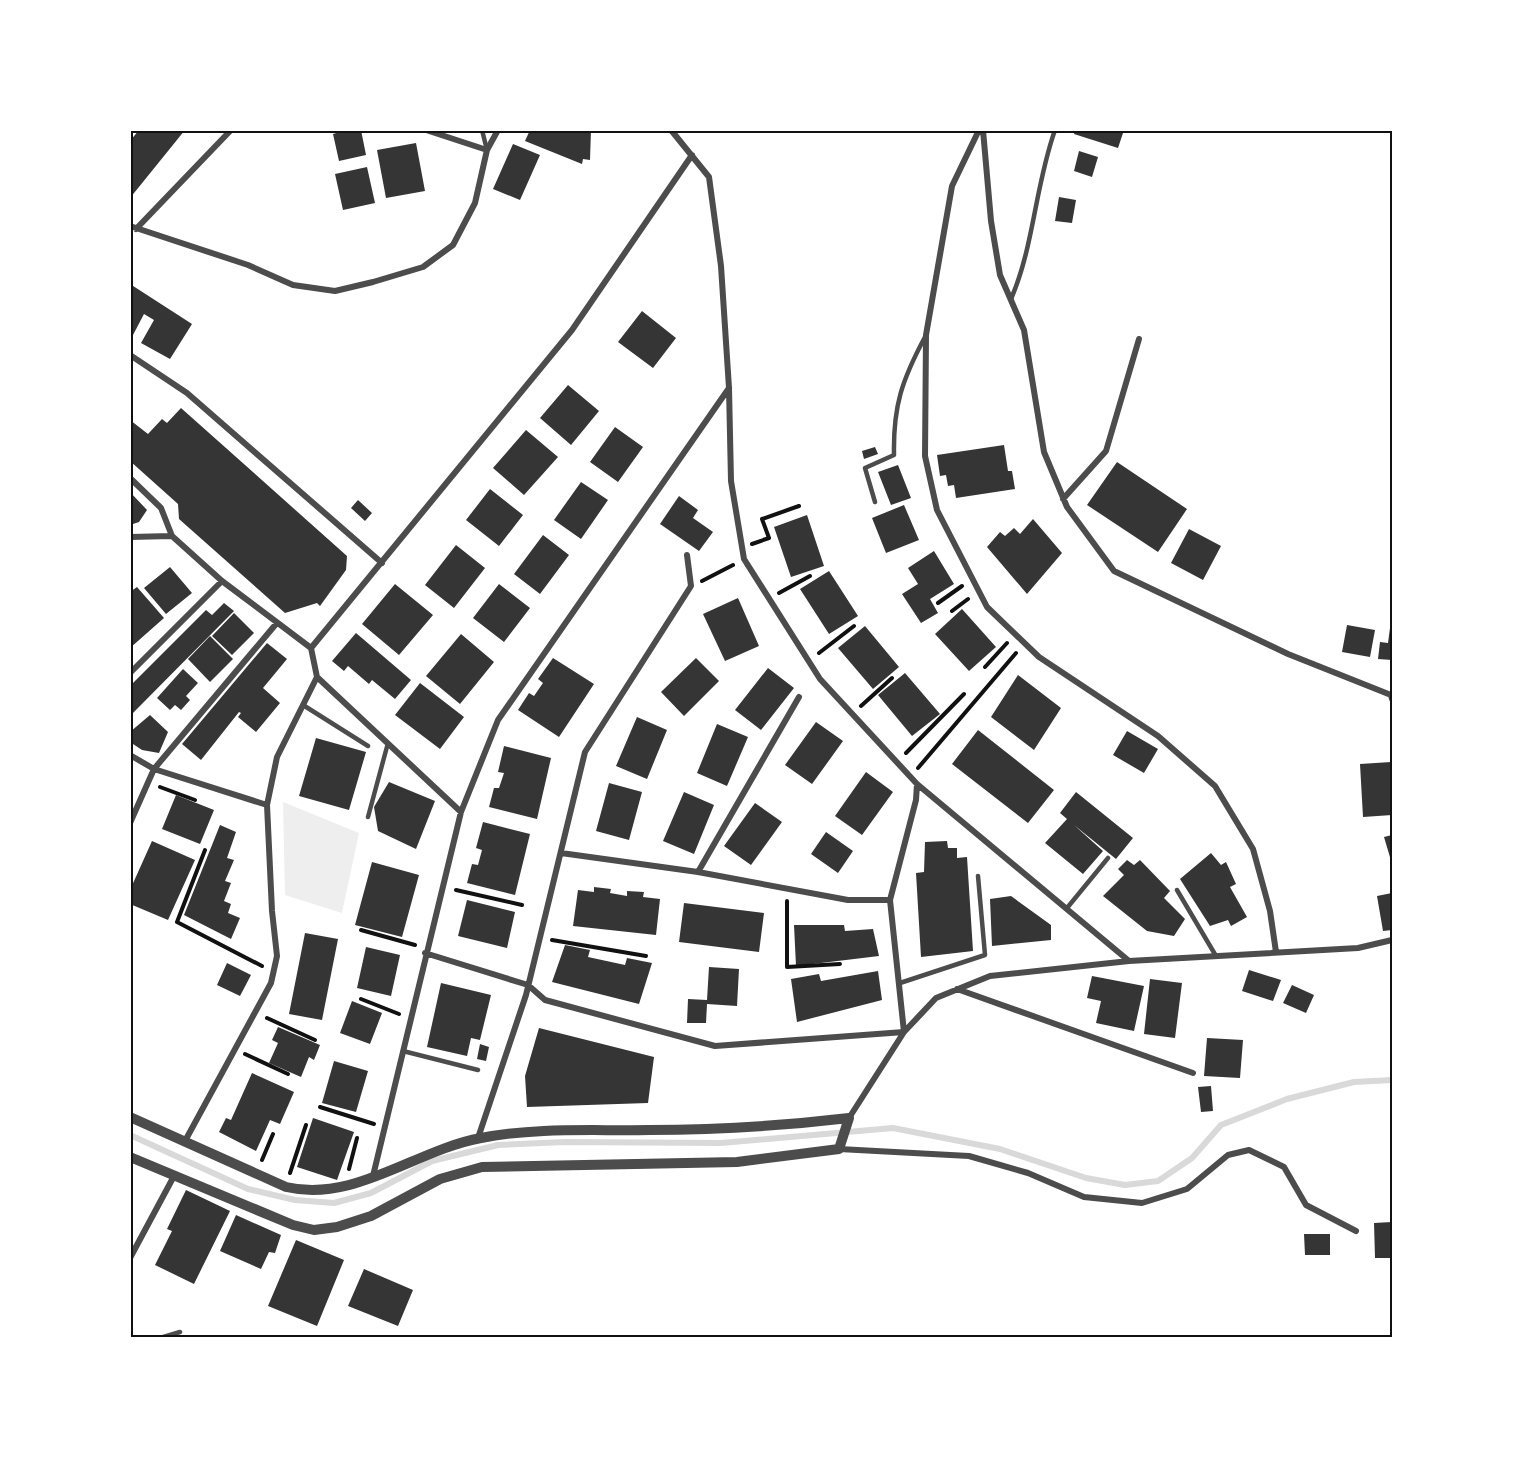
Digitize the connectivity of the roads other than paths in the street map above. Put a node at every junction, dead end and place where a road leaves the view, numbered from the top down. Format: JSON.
{"nodes":[{"id":1,"x":231,"y":130,"type":"edge"},
{"id":2,"x":426,"y":130,"type":"edge"},
{"id":3,"x":482,"y":130,"type":"edge"},
{"id":4,"x":498,"y":130,"type":"edge"},
{"id":5,"x":671,"y":130,"type":"edge"},
{"id":6,"x":981,"y":130,"type":"edge"},
{"id":7,"x":1055,"y":130,"type":"edge"},
{"id":8,"x":487,"y":150,"type":"junction"},
{"id":9,"x":692,"y":155,"type":"junction"},
{"id":10,"x":133,"y":228,"type":"edge"},
{"id":11,"x":1011,"y":299,"type":"junction"},
{"id":12,"x":926,"y":335,"type":"junction"},
{"id":13,"x":1139,"y":339,"type":"dead end"},
{"id":14,"x":130,"y":355,"type":"edge"},
{"id":15,"x":729,"y":388,"type":"junction"},
{"id":16,"x":130,"y":478,"type":"edge"},
{"id":17,"x":1063,"y":499,"type":"junction"},
{"id":18,"x":875,"y":501,"type":"dead end"},
{"id":19,"x":172,"y":536,"type":"junction"},
{"id":20,"x":130,"y":537,"type":"edge"},
{"id":21,"x":687,"y":555,"type":"dead end"},
{"id":22,"x":382,"y":563,"type":"junction"},
{"id":23,"x":222,"y":581,"type":"junction"},
{"id":24,"x":276,"y":624,"type":"junction"},
{"id":25,"x":311,"y":648,"type":"junction"},
{"id":26,"x":130,"y":673,"type":"edge"},
{"id":27,"x":317,"y":677,"type":"junction"},
{"id":28,"x":800,"y":697,"type":"dead end"},
{"id":29,"x":1392,"y":699,"type":"edge"},
{"id":30,"x":303,"y":705,"type":"junction"},
{"id":31,"x":388,"y":743,"type":"junction"},
{"id":32,"x":368,"y":746,"type":"dead end"},
{"id":33,"x":130,"y":755,"type":"edge"},
{"id":34,"x":154,"y":769,"type":"junction"},
{"id":35,"x":917,"y":784,"type":"junction"},
{"id":36,"x":267,"y":805,"type":"junction"},
{"id":37,"x":461,"y":812,"type":"junction"},
{"id":38,"x":368,"y":817,"type":"dead end"},
{"id":39,"x":130,"y":823,"type":"edge"},
{"id":40,"x":561,"y":853,"type":"junction"},
{"id":41,"x":1108,"y":858,"type":"dead end"},
{"id":42,"x":698,"y":872,"type":"junction"},
{"id":43,"x":978,"y":876,"type":"dead end"},
{"id":44,"x":1177,"y":890,"type":"dead end"},
{"id":45,"x":890,"y":900,"type":"junction"},
{"id":46,"x":1067,"y":909,"type":"junction"},
{"id":47,"x":1392,"y":940,"type":"edge"},
{"id":48,"x":425,"y":950,"type":"junction"},
{"id":49,"x":1276,"y":952,"type":"junction"},
{"id":50,"x":1216,"y":956,"type":"junction"},
{"id":51,"x":1129,"y":960,"type":"junction"},
{"id":52,"x":900,"y":983,"type":"junction"},
{"id":53,"x":528,"y":985,"type":"junction"},
{"id":54,"x":957,"y":990,"type":"junction"},
{"id":55,"x":904,"y":1032,"type":"junction"},
{"id":56,"x":403,"y":1051,"type":"junction"},
{"id":57,"x":478,"y":1070,"type":"dead end"},
{"id":58,"x":1193,"y":1073,"type":"dead end"},
{"id":59,"x":130,"y":1117,"type":"edge"},
{"id":60,"x":849,"y":1118,"type":"junction"},
{"id":61,"x":478,"y":1138,"type":"junction"},
{"id":62,"x":185,"y":1141,"type":"junction"},
{"id":63,"x":839,"y":1149,"type":"junction"},
{"id":64,"x":130,"y":1156,"type":"edge"},
{"id":65,"x":174,"y":1176,"type":"junction"},
{"id":66,"x":373,"y":1176,"type":"junction"},
{"id":67,"x":1356,"y":1231,"type":"dead end"},
{"id":68,"x":130,"y":1258,"type":"edge"},
{"id":69,"x":180,"y":1332,"type":"dead end"},
{"id":70,"x":160,"y":1338,"type":"edge"}],
"edges":[{"from":1,"to":10,"type":"street"},
{"from":2,"to":8,"type":"street"},
{"from":3,"to":8,"type":"lane"},
{"from":4,"to":8,"type":"street"},
{"from":5,"to":9,"type":"street"},
{"from":6,"to":11,"type":"street"},
{"from":6,"to":12,"type":"street"},
{"from":7,"to":11,"type":"lane"},
{"from":8,"to":10,"type":"street"},
{"from":9,"to":15,"type":"street"},
{"from":9,"to":22,"type":"street"},
{"from":11,"to":17,"type":"street"},
{"from":12,"to":18,"type":"lane"},
{"from":12,"to":49,"type":"street"},
{"from":13,"to":17,"type":"street"},
{"from":14,"to":22,"type":"street"},
{"from":15,"to":35,"type":"street"},
{"from":15,"to":37,"type":"street"},
{"from":16,"to":19,"type":"street"},
{"from":17,"to":29,"type":"street"},
{"from":19,"to":20,"type":"street"},
{"from":19,"to":23,"type":"street"},
{"from":21,"to":40,"type":"street"},
{"from":22,"to":25,"type":"street"},
{"from":23,"to":24,"type":"street"},
{"from":23,"to":26,"type":"street"},
{"from":24,"to":25,"type":"street"},
{"from":24,"to":34,"type":"street"},
{"from":25,"to":27,"type":"street"},
{"from":27,"to":30,"type":"street"},
{"from":27,"to":31,"type":"street"},
{"from":28,"to":42,"type":"street"},
{"from":30,"to":32,"type":"lane"},
{"from":30,"to":36,"type":"street"},
{"from":31,"to":37,"type":"street"},
{"from":31,"to":38,"type":"lane"},
{"from":33,"to":34,"type":"street"},
{"from":34,"to":36,"type":"street"},
{"from":34,"to":39,"type":"street"},
{"from":35,"to":45,"type":"street"},
{"from":35,"to":46,"type":"street"},
{"from":36,"to":62,"type":"street"},
{"from":37,"to":48,"type":"street"},
{"from":40,"to":42,"type":"street"},
{"from":40,"to":53,"type":"street"},
{"from":41,"to":46,"type":"lane"},
{"from":42,"to":45,"type":"street"},
{"from":43,"to":52,"type":"lane"},
{"from":44,"to":50,"type":"lane"},
{"from":45,"to":52,"type":"street"},
{"from":46,"to":51,"type":"street"},
{"from":47,"to":49,"type":"street"},
{"from":48,"to":53,"type":"street"},
{"from":48,"to":56,"type":"street"},
{"from":49,"to":50,"type":"street"},
{"from":50,"to":51,"type":"street"},
{"from":51,"to":54,"type":"street"},
{"from":52,"to":55,"type":"street"},
{"from":53,"to":55,"type":"street"},
{"from":53,"to":61,"type":"street"},
{"from":54,"to":55,"type":"street"},
{"from":54,"to":58,"type":"street"},
{"from":55,"to":60,"type":"street"},
{"from":56,"to":57,"type":"lane"},
{"from":56,"to":66,"type":"street"},
{"from":59,"to":62,"type":"street"},
{"from":60,"to":61,"type":"street"},
{"from":60,"to":63,"type":"street"},
{"from":61,"to":66,"type":"street"},
{"from":62,"to":66,"type":"street"},
{"from":63,"to":65,"type":"street"},
{"from":63,"to":67,"type":"street"},
{"from":64,"to":65,"type":"street"},
{"from":65,"to":68,"type":"street"},
{"from":69,"to":70,"type":"lane"}]}
